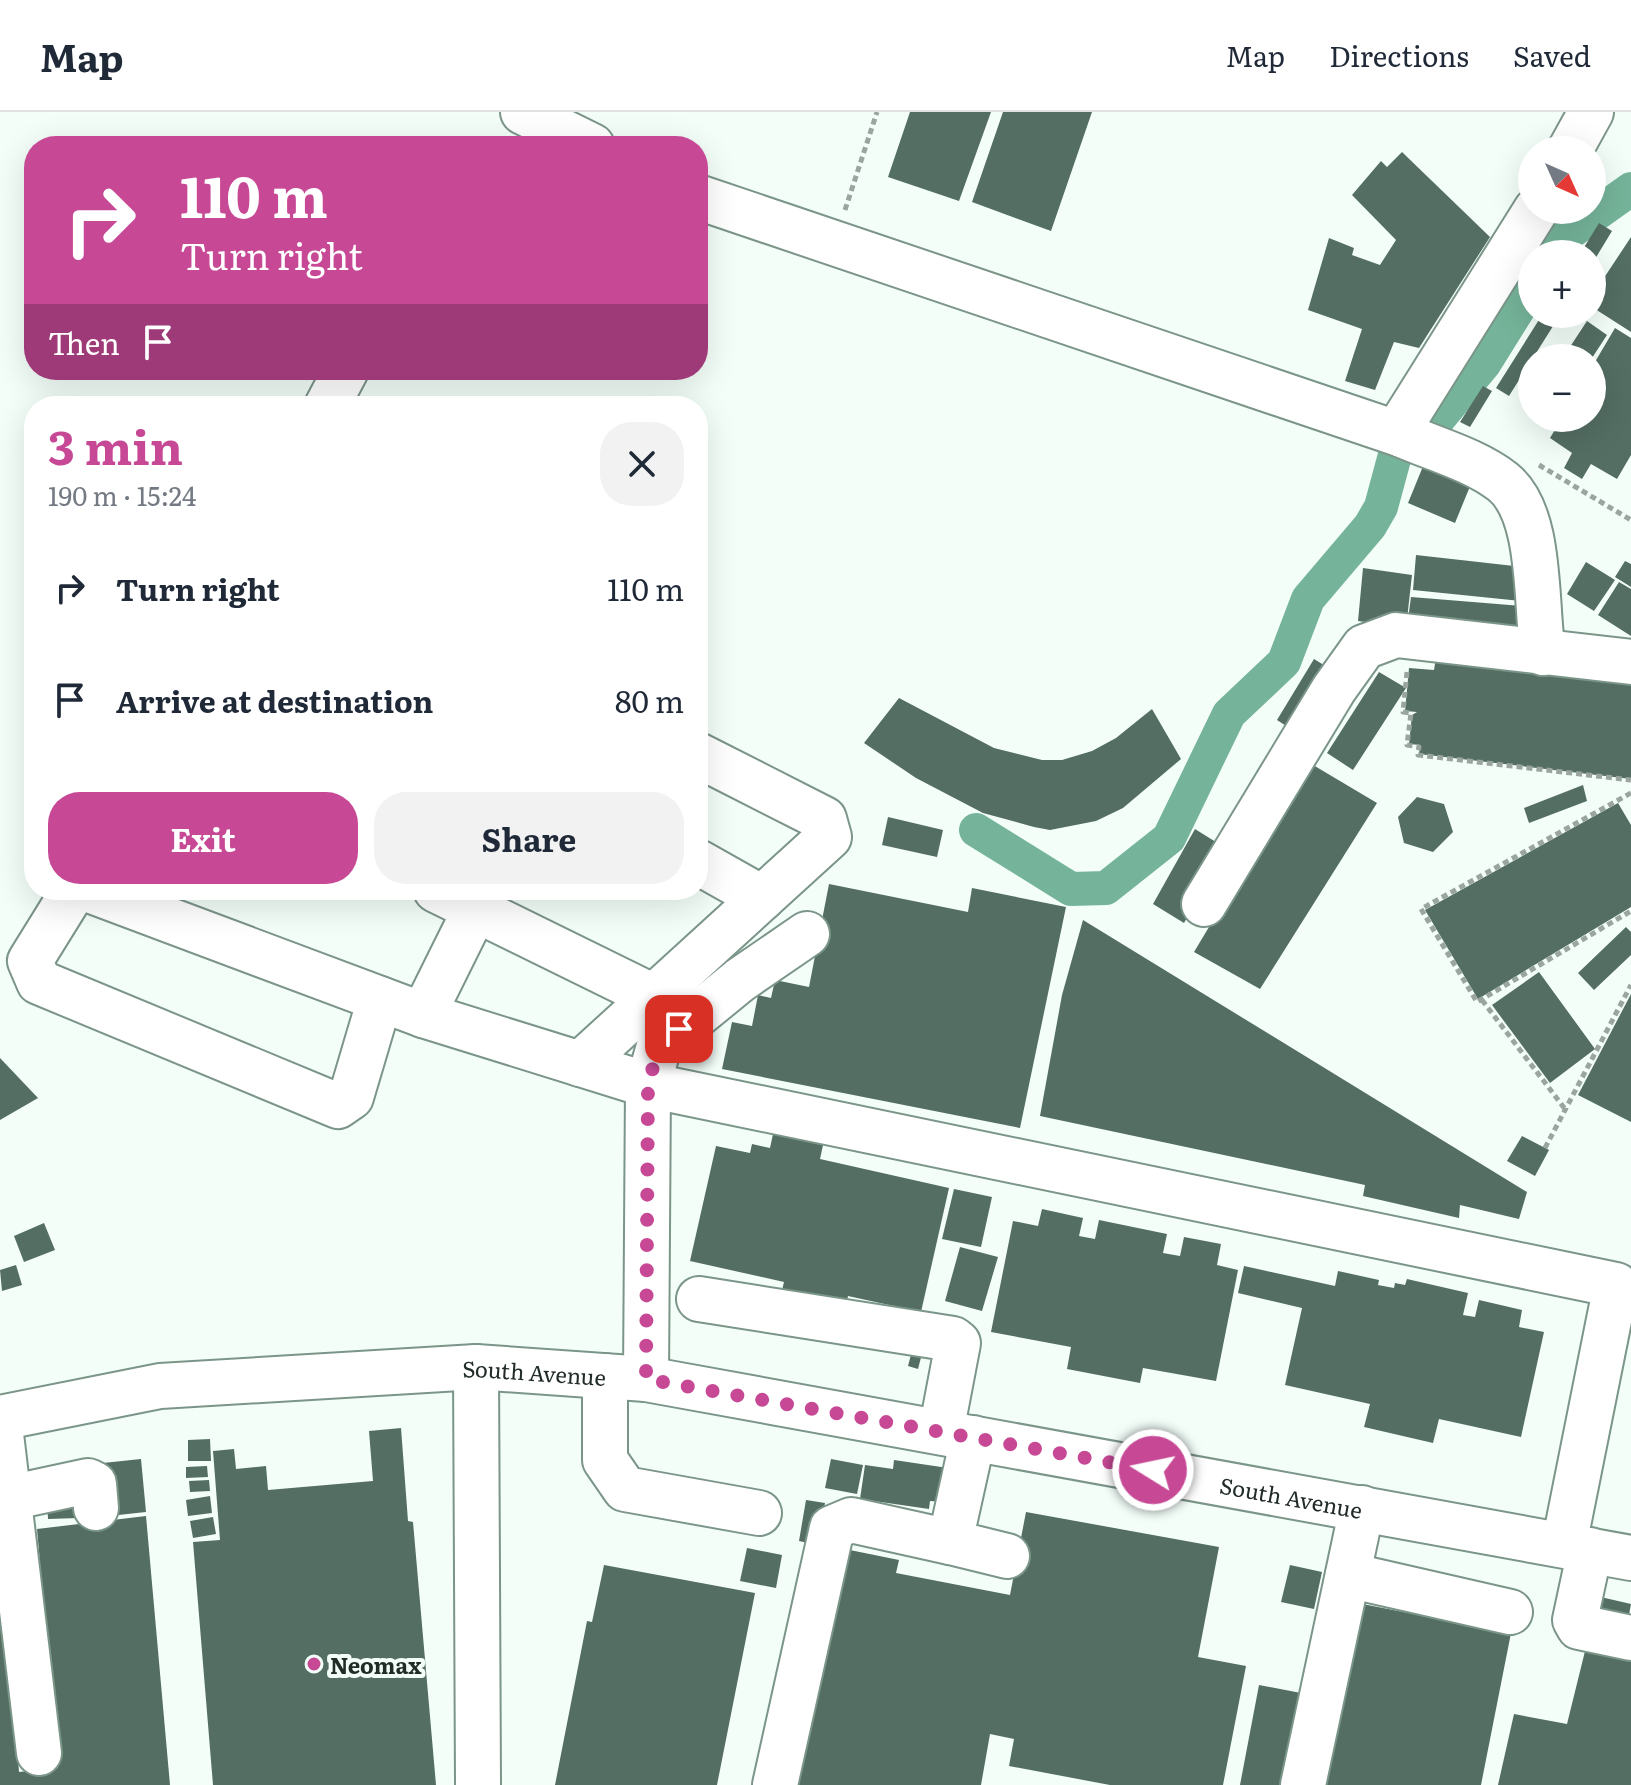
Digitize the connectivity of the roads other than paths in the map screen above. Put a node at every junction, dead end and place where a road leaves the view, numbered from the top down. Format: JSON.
{"nodes":[{"id":1,"x":523,"y":112,"type":"edge"},
{"id":2,"x":1591,"y":112,"type":"edge"},
{"id":3,"x":572,"y":136,"type":"edge"},
{"id":4,"x":1578,"y":136,"type":"edge"},
{"id":5,"x":708,"y":200,"type":"edge"},
{"id":6,"x":1527,"y":224,"type":"edge"},
{"id":7,"x":1402,"y":435,"type":"junction"},
{"id":8,"x":1543,"y":653,"type":"junction"},
{"id":9,"x":1631,"y":662,"type":"edge"},
{"id":10,"x":708,"y":760,"type":"edge"},
{"id":11,"x":708,"y":868,"type":"edge"},
{"id":12,"x":762,"y":898,"type":"junction"},
{"id":13,"x":68,"y":900,"type":"edge"},
{"id":14,"x":116,"y":900,"type":"edge"},
{"id":15,"x":464,"y":900,"type":"edge"},
{"id":16,"x":471,"y":900,"type":"edge"},
{"id":17,"x":1204,"y":904,"type":"dead end"},
{"id":18,"x":807,"y":934,"type":"dead end"},
{"id":19,"x":654,"y":997,"type":"junction"},
{"id":20,"x":380,"y":999,"type":"junction"},
{"id":21,"x":423,"y":1015,"type":"junction"},
{"id":22,"x":580,"y":1064,"type":"junction"},
{"id":23,"x":648,"y":1085,"type":"junction"},
{"id":24,"x":699,"y":1299,"type":"dead end"},
{"id":25,"x":476,"y":1367,"type":"junction"},
{"id":26,"x":626,"y":1377,"type":"junction"},
{"id":27,"x":0,"y":1418,"type":"edge"},
{"id":28,"x":0,"y":1426,"type":"edge"},
{"id":29,"x":957,"y":1435,"type":"junction"},
{"id":30,"x":9,"y":1498,"type":"junction"},
{"id":31,"x":96,"y":1508,"type":"dead end"},
{"id":32,"x":1362,"y":1508,"type":"junction"},
{"id":33,"x":759,"y":1513,"type":"dead end"},
{"id":34,"x":950,"y":1542,"type":"junction"},
{"id":35,"x":1595,"y":1551,"type":"edge"},
{"id":36,"x":1007,"y":1556,"type":"dead end"},
{"id":37,"x":1348,"y":1575,"type":"junction"},
{"id":38,"x":1510,"y":1612,"type":"dead end"},
{"id":39,"x":1631,"y":1638,"type":"edge"},
{"id":40,"x":39,"y":1753,"type":"dead end"},
{"id":41,"x":478,"y":1785,"type":"edge"},
{"id":42,"x":775,"y":1785,"type":"edge"},
{"id":43,"x":1303,"y":1785,"type":"edge"}],
"edges":[{"from":1,"to":3,"type":"street"},
{"from":2,"to":4,"type":"street"},
{"from":5,"to":7,"type":"street"},
{"from":6,"to":7,"type":"street"},
{"from":7,"to":8,"type":"street"},
{"from":8,"to":9,"type":"street"},
{"from":8,"to":17,"type":"street"},
{"from":10,"to":12,"type":"street"},
{"from":11,"to":12,"type":"street"},
{"from":12,"to":19,"type":"street"},
{"from":13,"to":20,"type":"street"},
{"from":14,"to":20,"type":"street"},
{"from":15,"to":21,"type":"street"},
{"from":16,"to":19,"type":"street"},
{"from":18,"to":23,"type":"street"},
{"from":19,"to":22,"type":"street"},
{"from":20,"to":21,"type":"street"},
{"from":21,"to":22,"type":"street"},
{"from":22,"to":23,"type":"street"},
{"from":23,"to":26,"type":"street"},
{"from":23,"to":35,"type":"street"},
{"from":24,"to":29,"type":"street"},
{"from":25,"to":26,"type":"street","name":"South Avenue"},
{"from":25,"to":27,"type":"street","name":"South Avenue"},
{"from":25,"to":41,"type":"street"},
{"from":26,"to":29,"type":"street","name":"South Avenue"},
{"from":26,"to":33,"type":"street"},
{"from":28,"to":30,"type":"street"},
{"from":29,"to":32,"type":"street","name":"South Avenue"},
{"from":29,"to":34,"type":"street"},
{"from":30,"to":31,"type":"street"},
{"from":30,"to":40,"type":"street"},
{"from":32,"to":35,"type":"street","name":"South Avenue"},
{"from":32,"to":37,"type":"street"},
{"from":34,"to":36,"type":"street"},
{"from":34,"to":42,"type":"street"},
{"from":35,"to":39,"type":"street"},
{"from":37,"to":38,"type":"street"},
{"from":37,"to":43,"type":"street"}]}
